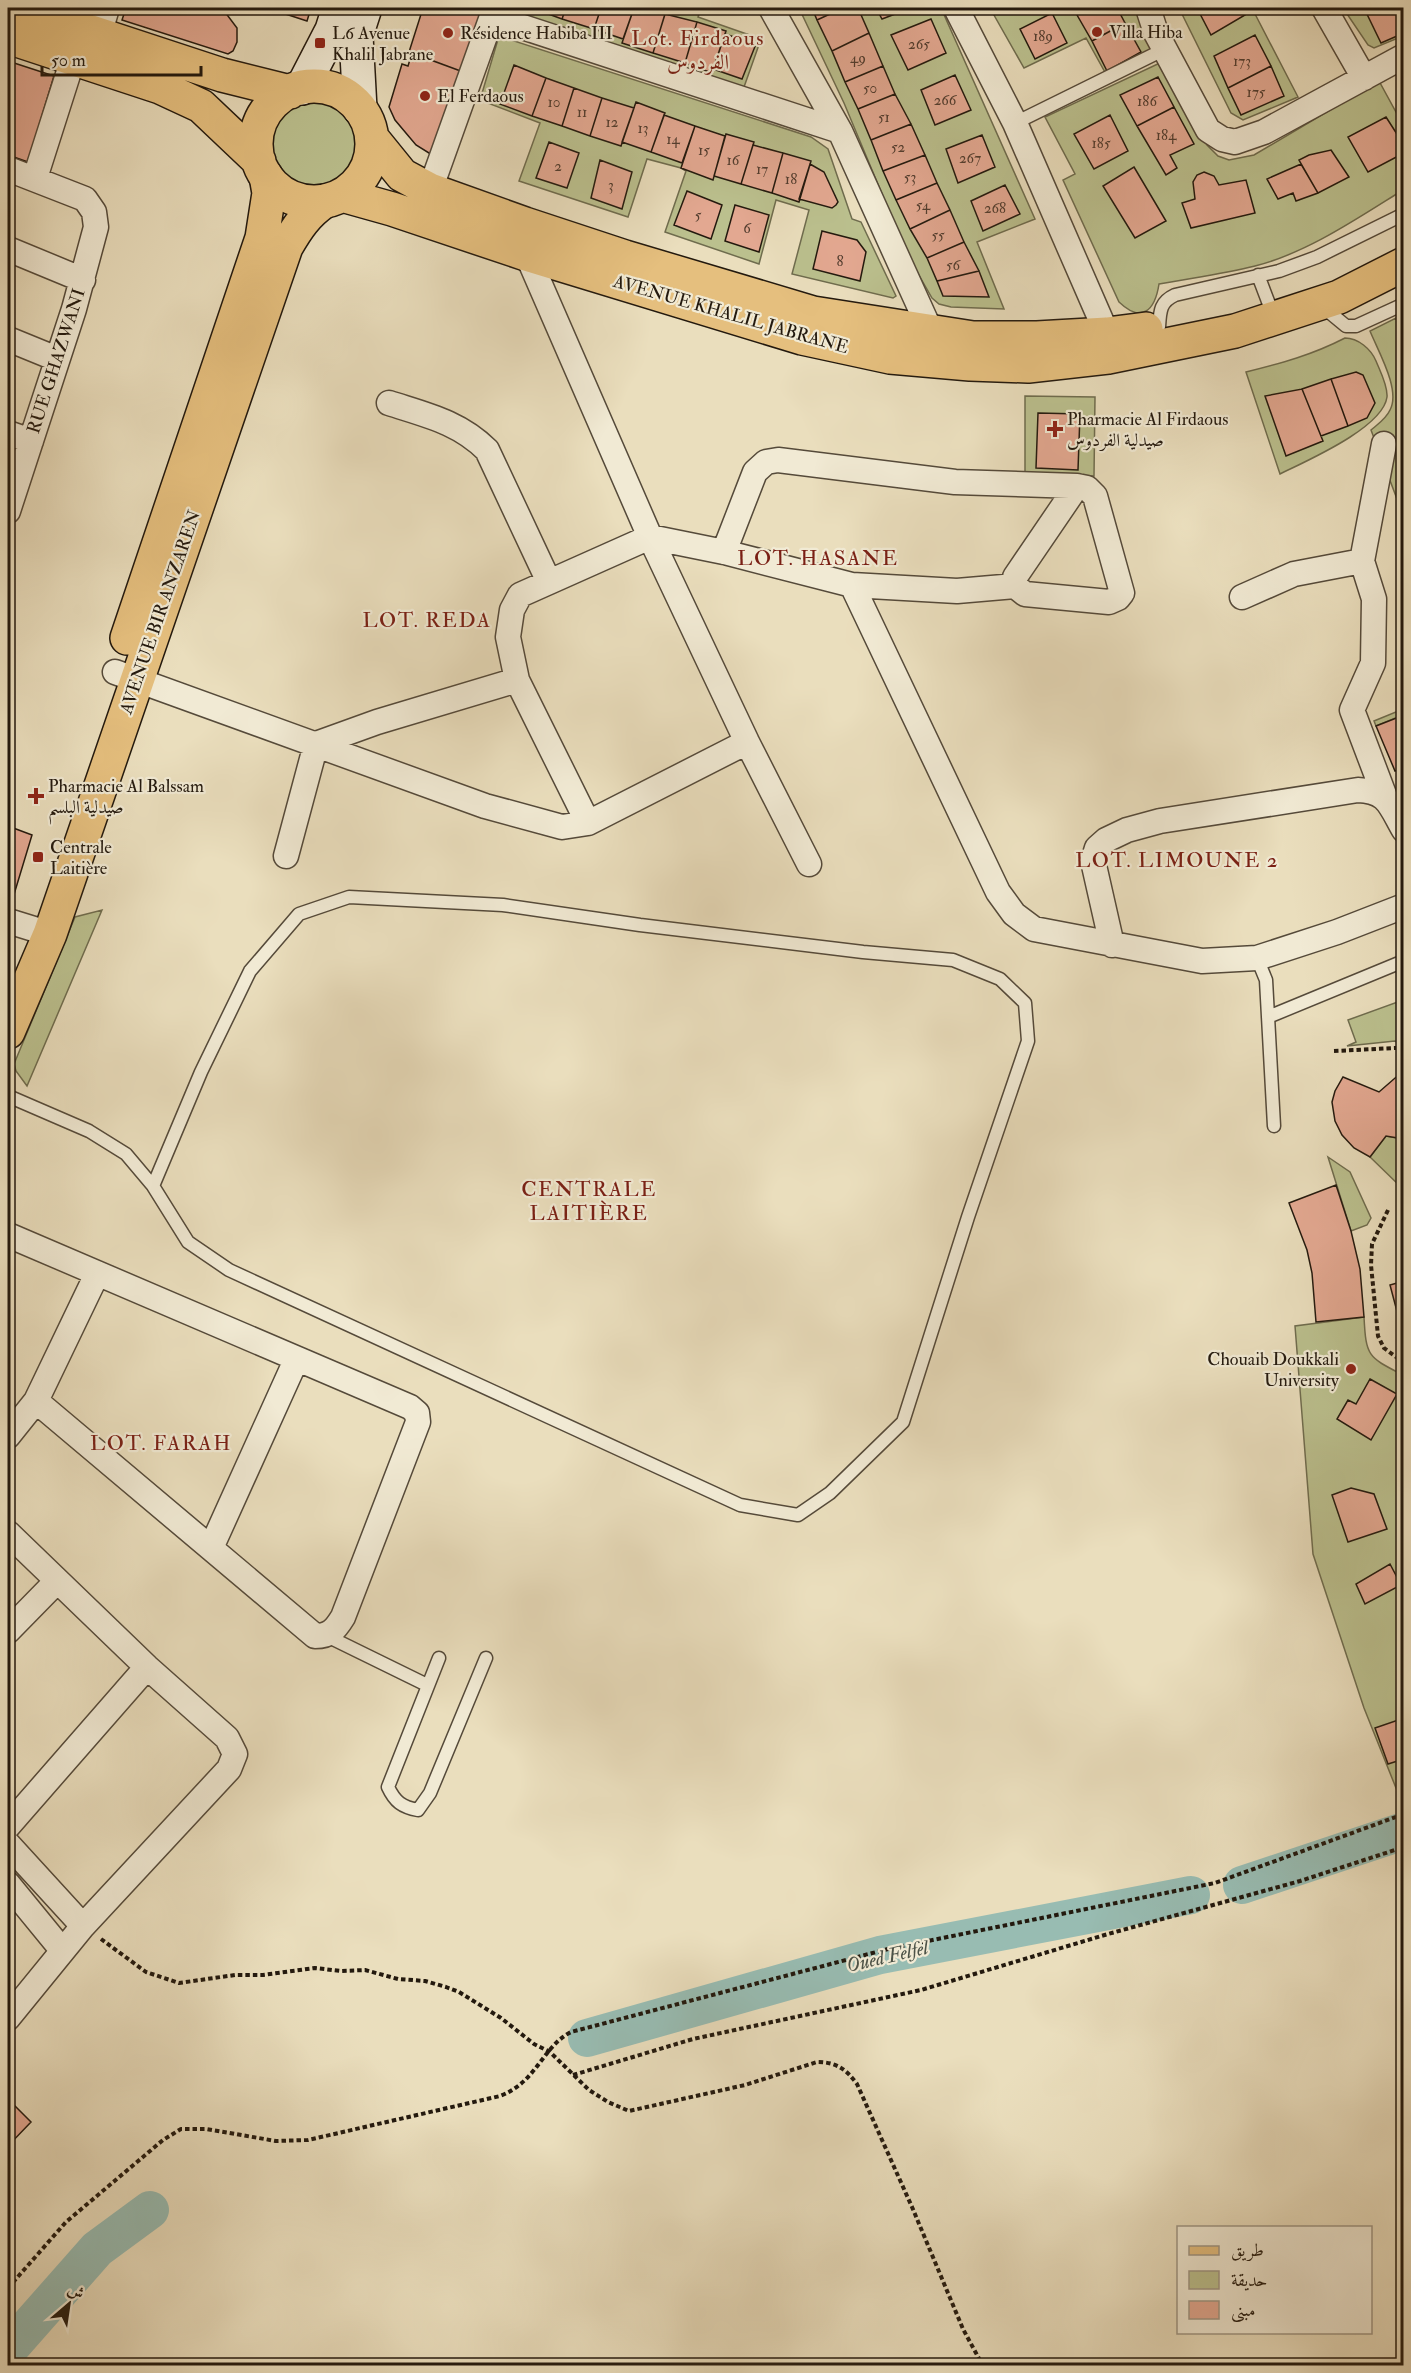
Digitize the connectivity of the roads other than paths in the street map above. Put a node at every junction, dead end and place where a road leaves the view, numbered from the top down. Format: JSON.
{"nodes":[{"id":1,"x":18,"y":8,"type":"edge"},
{"id":2,"x":339,"y":8,"type":"edge"},
{"id":3,"x":365,"y":8,"type":"edge"},
{"id":4,"x":771,"y":8,"type":"edge"},
{"id":5,"x":956,"y":8,"type":"edge"},
{"id":6,"x":1148,"y":8,"type":"edge"},
{"id":7,"x":1324,"y":8,"type":"edge"},
{"id":8,"x":494,"y":12,"type":"edge"},
{"id":9,"x":103,"y":21,"type":"edge"},
{"id":10,"x":8,"y":37,"type":"edge"},
{"id":11,"x":1165,"y":49,"type":"junction"},
{"id":12,"x":1404,"y":56,"type":"edge"},
{"id":13,"x":73,"y":59,"type":"junction"},
{"id":14,"x":1364,"y":78,"type":"junction"},
{"id":15,"x":296,"y":90,"type":"junction"},
{"id":16,"x":366,"y":123,"type":"junction"},
{"id":17,"x":1015,"y":123,"type":"junction"},
{"id":18,"x":840,"y":131,"type":"junction"},
{"id":19,"x":8,"y":169,"type":"edge"},
{"id":20,"x":262,"y":169,"type":"junction"},
{"id":21,"x":35,"y":178,"type":"junction"},
{"id":22,"x":430,"y":190,"type":"junction"},
{"id":23,"x":334,"y":198,"type":"junction"},
{"id":24,"x":1404,"y":214,"type":"edge"},
{"id":25,"x":516,"y":221,"type":"junction"},
{"id":26,"x":1404,"y":243,"type":"edge"},
{"id":27,"x":8,"y":249,"type":"edge"},
{"id":28,"x":526,"y":254,"type":"junction"},
{"id":29,"x":1404,"y":264,"type":"edge"},
{"id":30,"x":83,"y":279,"type":"junction"},
{"id":31,"x":1263,"y":290,"type":"junction"},
{"id":32,"x":1320,"y":304,"type":"junction"},
{"id":33,"x":1404,"y":304,"type":"edge"},
{"id":34,"x":794,"y":321,"type":"junction"},
{"id":35,"x":8,"y":339,"type":"edge"},
{"id":36,"x":1108,"y":346,"type":"junction"},
{"id":37,"x":934,"y":347,"type":"junction"},
{"id":38,"x":57,"y":359,"type":"junction"},
{"id":39,"x":389,"y":403,"type":"dead end"},
{"id":40,"x":8,"y":433,"type":"edge"},
{"id":41,"x":31,"y":441,"type":"junction"},
{"id":42,"x":1384,"y":444,"type":"dead end"},
{"id":43,"x":1077,"y":486,"type":"junction"},
{"id":44,"x":8,"y":512,"type":"edge"},
{"id":45,"x":650,"y":537,"type":"junction"},
{"id":46,"x":724,"y":552,"type":"junction"},
{"id":47,"x":1362,"y":561,"type":"junction"},
{"id":48,"x":549,"y":582,"type":"junction"},
{"id":49,"x":852,"y":585,"type":"junction"},
{"id":50,"x":1015,"y":586,"type":"junction"},
{"id":51,"x":1242,"y":597,"type":"dead end"},
{"id":52,"x":126,"y":676,"type":"junction"},
{"id":53,"x":517,"y":680,"type":"junction"},
{"id":54,"x":747,"y":742,"type":"junction"},
{"id":55,"x":316,"y":744,"type":"junction"},
{"id":56,"x":1385,"y":797,"type":"junction"},
{"id":57,"x":588,"y":824,"type":"junction"},
{"id":58,"x":1404,"y":830,"type":"edge"},
{"id":59,"x":286,"y":856,"type":"dead end"},
{"id":60,"x":810,"y":864,"type":"dead end"},
{"id":61,"x":1404,"y":906,"type":"edge"},
{"id":62,"x":29,"y":928,"type":"edge"},
{"id":63,"x":1112,"y":945,"type":"junction"},
{"id":64,"x":1257,"y":958,"type":"junction"},
{"id":65,"x":1399,"y":963,"type":"dead end"},
{"id":66,"x":8,"y":981,"type":"edge"},
{"id":67,"x":1268,"y":1017,"type":"junction"},
{"id":68,"x":8,"y":1032,"type":"edge"},
{"id":69,"x":8,"y":1096,"type":"edge"},
{"id":70,"x":1274,"y":1126,"type":"dead end"},
{"id":71,"x":153,"y":1186,"type":"junction"},
{"id":72,"x":8,"y":1235,"type":"edge"},
{"id":73,"x":97,"y":1274,"type":"junction"},
{"id":74,"x":296,"y":1360,"type":"junction"},
{"id":75,"x":36,"y":1401,"type":"junction"},
{"id":76,"x":8,"y":1436,"type":"edge"},
{"id":77,"x":8,"y":1533,"type":"edge"},
{"id":78,"x":211,"y":1548,"type":"junction"},
{"id":79,"x":57,"y":1581,"type":"junction"},
{"id":80,"x":8,"y":1631,"type":"edge"},
{"id":81,"x":327,"y":1636,"type":"junction"},
{"id":82,"x":439,"y":1658,"type":"dead end"},
{"id":83,"x":486,"y":1658,"type":"dead end"},
{"id":84,"x":147,"y":1667,"type":"junction"},
{"id":85,"x":427,"y":1685,"type":"junction"},
{"id":86,"x":8,"y":1826,"type":"edge"},
{"id":87,"x":8,"y":1844,"type":"edge"},
{"id":88,"x":8,"y":1884,"type":"edge"},
{"id":89,"x":83,"y":1926,"type":"junction"},
{"id":90,"x":62,"y":1950,"type":"junction"},
{"id":91,"x":8,"y":2018,"type":"edge"}],
"edges":[{"from":1,"to":9,"type":"main road"},
{"from":2,"to":15,"type":"main road"},
{"from":3,"to":16,"type":"main road"},
{"from":4,"to":18,"type":"street"},
{"from":5,"to":17,"type":"street"},
{"from":6,"to":11,"type":"street"},
{"from":7,"to":14,"type":"street"},
{"from":8,"to":18,"type":"street"},
{"from":8,"to":22,"type":"street"},
{"from":9,"to":15,"type":"main road"},
{"from":10,"to":13,"type":"main road"},
{"from":11,"to":14,"type":"street"},
{"from":11,"to":17,"type":"lane"},
{"from":12,"to":14,"type":"street"},
{"from":13,"to":20,"type":"main road"},
{"from":13,"to":21,"type":"street"},
{"from":15,"to":16,"type":"main road"},
{"from":15,"to":20,"type":"main road"},
{"from":16,"to":22,"type":"main road","name":"AVENUE KHALIL JABRANE"},
{"from":16,"to":23,"type":"main road"},
{"from":17,"to":36,"type":"street"},
{"from":18,"to":37,"type":"street"},
{"from":19,"to":21,"type":"street","name":"RUE GHAZWANI"},
{"from":20,"to":23,"type":"main road"},
{"from":20,"to":52,"type":"main road","name":"AVENUE BIR ANZAREN"},
{"from":21,"to":30,"type":"street","name":"RUE GHAZWANI"},
{"from":22,"to":25,"type":"main road","name":"AVENUE KHALIL JABRANE"},
{"from":23,"to":28,"type":"main road","name":"AVENUE KHALIL JABRANE"},
{"from":23,"to":52,"type":"main road","name":"AVENUE BIR ANZAREN"},
{"from":24,"to":31,"type":"lane"},
{"from":25,"to":28,"type":"street"},
{"from":25,"to":34,"type":"main road","name":"AVENUE KHALIL JABRANE"},
{"from":26,"to":31,"type":"main road","name":"AVENUE KHALIL JABRANE"},
{"from":27,"to":30,"type":"street"},
{"from":28,"to":34,"type":"main road","name":"AVENUE KHALIL JABRANE"},
{"from":28,"to":45,"type":"street"},
{"from":29,"to":32,"type":"main road","name":"AVENUE KHALIL JABRANE"},
{"from":30,"to":38,"type":"street","name":"RUE GHAZWANI"},
{"from":31,"to":36,"type":"main road","name":"AVENUE KHALIL JABRANE"},
{"from":32,"to":33,"type":"lane"},
{"from":32,"to":36,"type":"main road","name":"AVENUE KHALIL JABRANE"},
{"from":34,"to":37,"type":"main road","name":"AVENUE KHALIL JABRANE"},
{"from":35,"to":38,"type":"street"},
{"from":36,"to":37,"type":"main road","name":"AVENUE KHALIL JABRANE"},
{"from":38,"to":41,"type":"street","name":"RUE GHAZWANI"},
{"from":39,"to":48,"type":"street"},
{"from":40,"to":41,"type":"street"},
{"from":41,"to":44,"type":"street","name":"RUE GHAZWANI"},
{"from":42,"to":47,"type":"street"},
{"from":43,"to":46,"type":"street"},
{"from":43,"to":50,"type":"street"},
{"from":43,"to":50,"type":"street"},
{"from":45,"to":46,"type":"street"},
{"from":45,"to":48,"type":"street"},
{"from":45,"to":54,"type":"street"},
{"from":46,"to":49,"type":"street"},
{"from":47,"to":51,"type":"street"},
{"from":47,"to":56,"type":"street"},
{"from":48,"to":53,"type":"street"},
{"from":49,"to":50,"type":"street"},
{"from":49,"to":63,"type":"street"},
{"from":52,"to":55,"type":"street"},
{"from":52,"to":62,"type":"main road","name":"AVENUE BIR ANZAREN"},
{"from":53,"to":55,"type":"street"},
{"from":53,"to":57,"type":"street"},
{"from":54,"to":57,"type":"street"},
{"from":54,"to":60,"type":"street"},
{"from":55,"to":57,"type":"street"},
{"from":55,"to":59,"type":"street"},
{"from":56,"to":58,"type":"street"},
{"from":56,"to":63,"type":"street"},
{"from":61,"to":64,"type":"street"},
{"from":62,"to":66,"type":"main road","name":"AVENUE BIR ANZAREN"},
{"from":62,"to":68,"type":"main road","name":"AVENUE BIR ANZAREN"},
{"from":63,"to":64,"type":"street"},
{"from":64,"to":67,"type":"lane"},
{"from":65,"to":67,"type":"lane"},
{"from":67,"to":70,"type":"lane"},
{"from":69,"to":71,"type":"lane"},
{"from":71,"to":71,"type":"lane"},
{"from":72,"to":73,"type":"street"},
{"from":73,"to":74,"type":"street"},
{"from":73,"to":75,"type":"street"},
{"from":74,"to":78,"type":"street"},
{"from":74,"to":81,"type":"street"},
{"from":75,"to":76,"type":"street"},
{"from":75,"to":78,"type":"street"},
{"from":77,"to":79,"type":"street"},
{"from":78,"to":81,"type":"street"},
{"from":79,"to":80,"type":"street"},
{"from":79,"to":84,"type":"street"},
{"from":81,"to":85,"type":"lane"},
{"from":82,"to":85,"type":"lane"},
{"from":83,"to":85,"type":"lane"},
{"from":84,"to":86,"type":"street"},
{"from":84,"to":89,"type":"street"},
{"from":87,"to":89,"type":"street"},
{"from":88,"to":90,"type":"street"},
{"from":89,"to":90,"type":"street"},
{"from":90,"to":91,"type":"street"}]}
